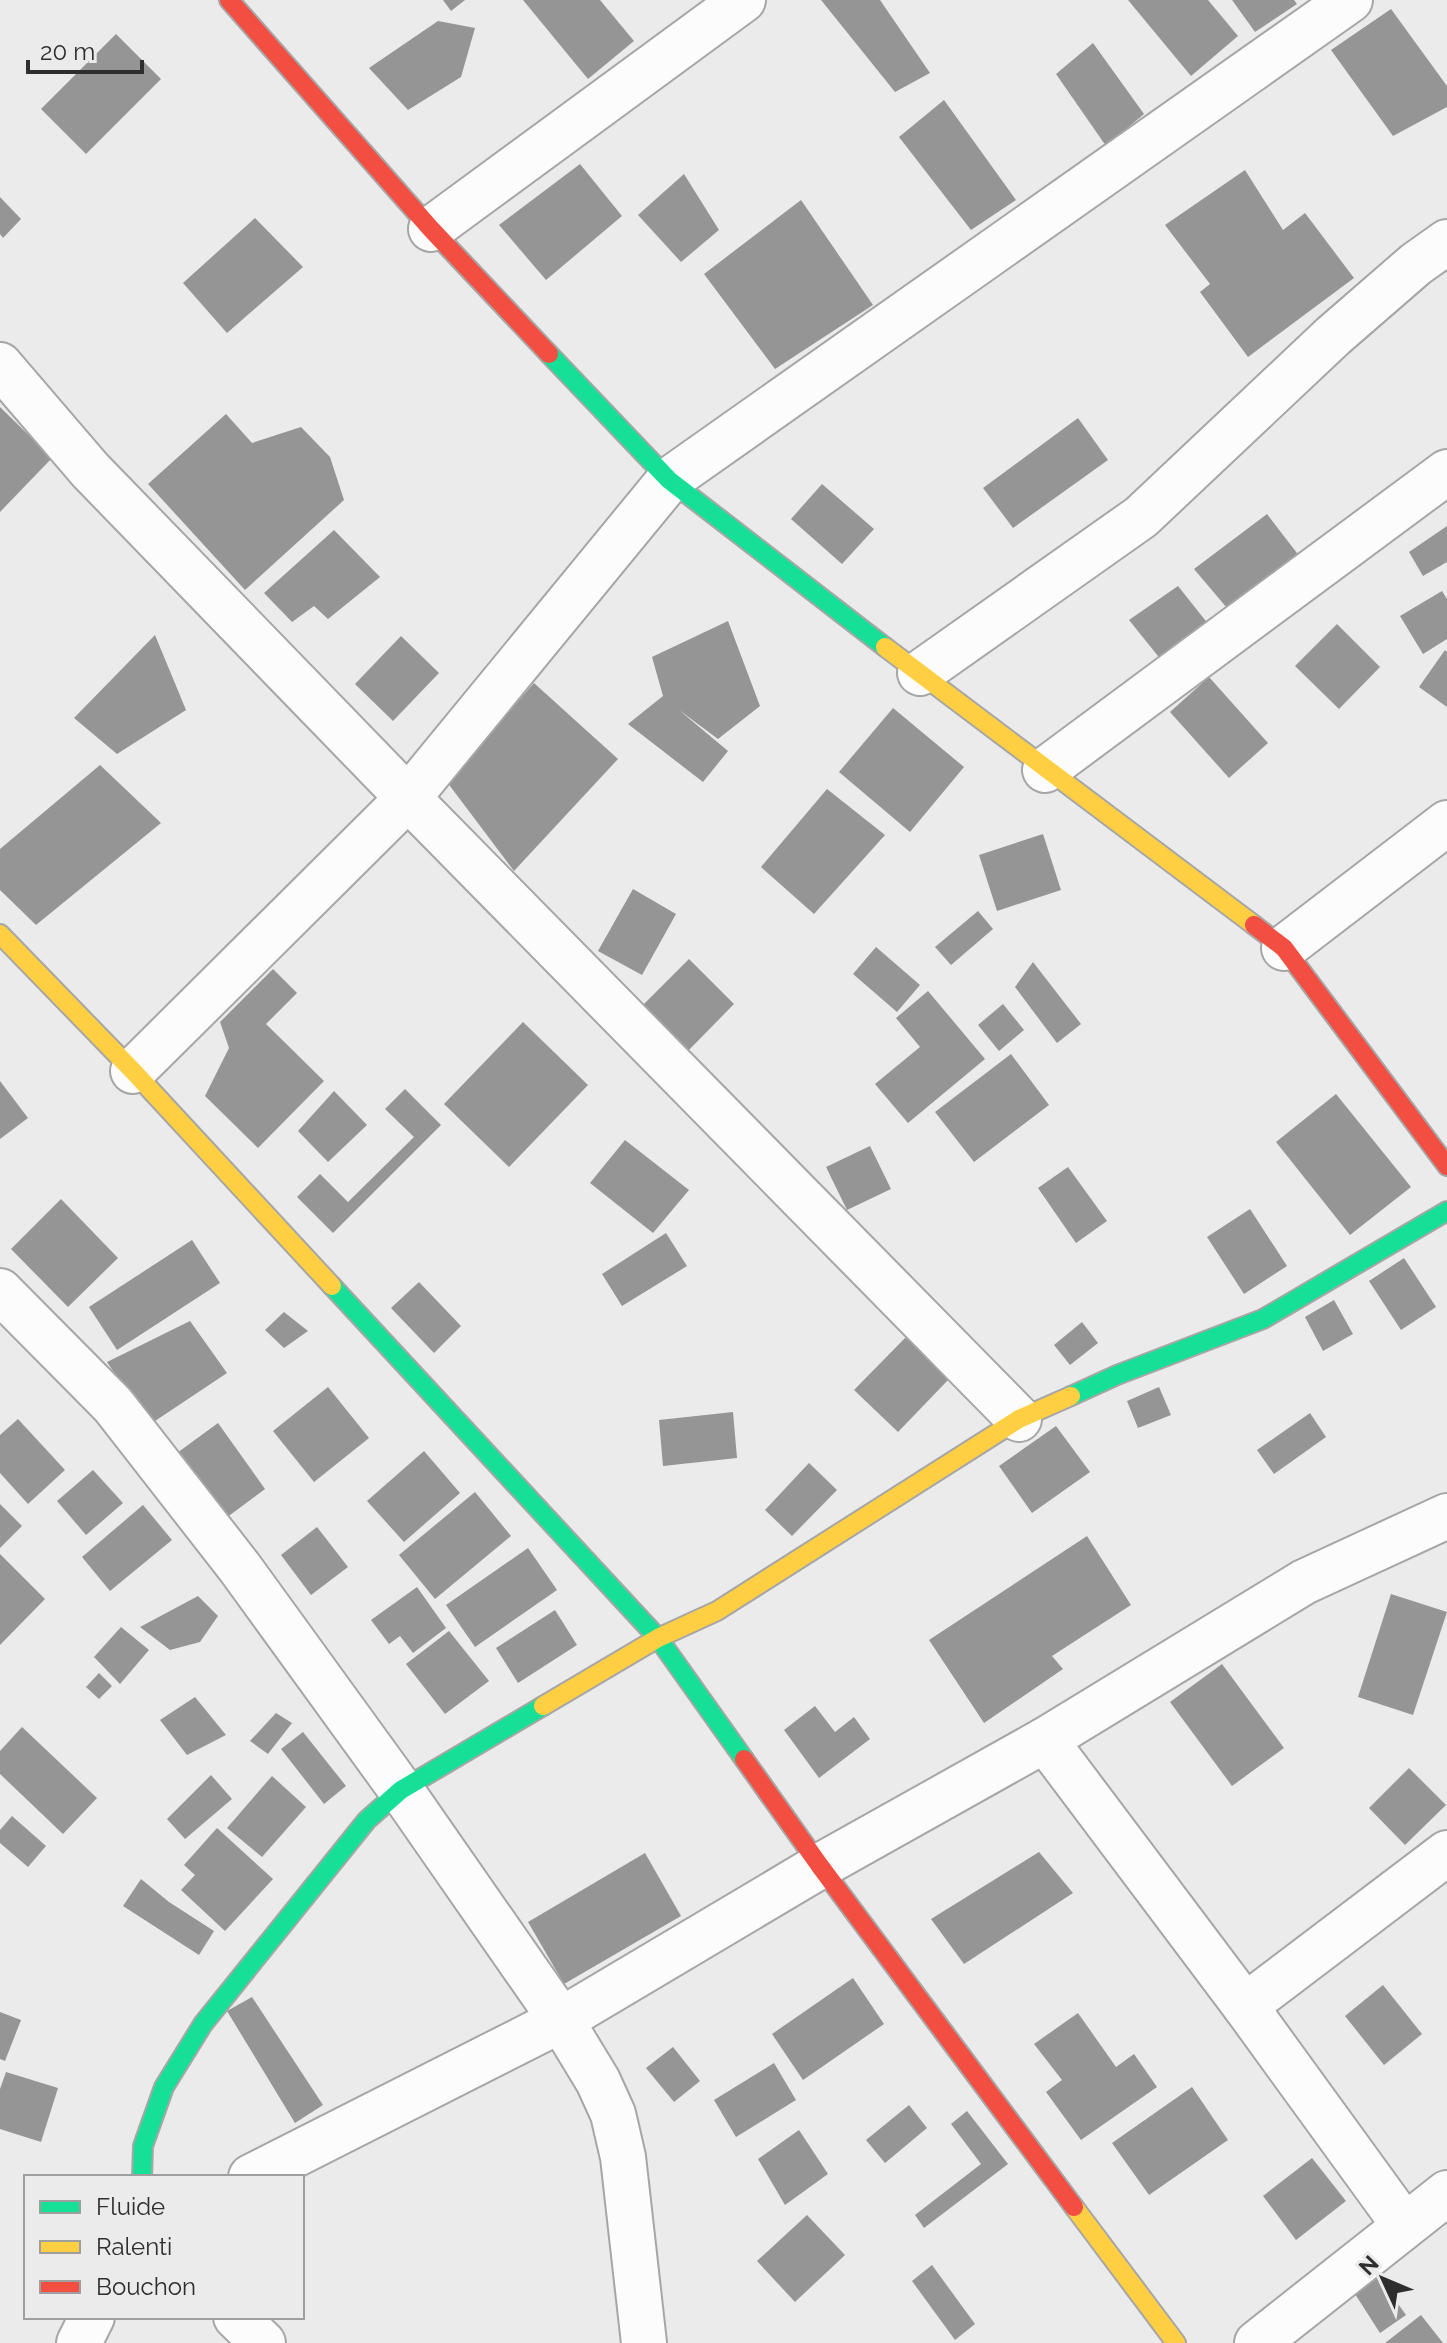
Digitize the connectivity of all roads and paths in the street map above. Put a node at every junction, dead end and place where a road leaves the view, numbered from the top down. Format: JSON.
{"nodes":[{"id":1,"x":229,"y":0,"type":"edge"},
{"id":2,"x":743,"y":0,"type":"edge"},
{"id":3,"x":1350,"y":0,"type":"edge"},
{"id":4,"x":431,"y":229,"type":"junction"},
{"id":5,"x":1447,"y":242,"type":"edge"},
{"id":6,"x":0,"y":365,"type":"edge"},
{"id":7,"x":1447,"y":472,"type":"edge"},
{"id":8,"x":669,"y":480,"type":"junction"},
{"id":9,"x":920,"y":673,"type":"junction"},
{"id":10,"x":1045,"y":770,"type":"junction"},
{"id":11,"x":408,"y":798,"type":"junction"},
{"id":12,"x":1447,"y":823,"type":"edge"},
{"id":13,"x":0,"y":934,"type":"edge"},
{"id":14,"x":1284,"y":948,"type":"junction"},
{"id":15,"x":133,"y":1071,"type":"junction"},
{"id":16,"x":1447,"y":1166,"type":"edge"},
{"id":17,"x":1447,"y":1211,"type":"edge"},
{"id":18,"x":0,"y":1291,"type":"edge"},
{"id":19,"x":1019,"y":1419,"type":"junction"},
{"id":20,"x":1447,"y":1516,"type":"edge"},
{"id":21,"x":658,"y":1638,"type":"junction"},
{"id":22,"x":1045,"y":1740,"type":"junction"},
{"id":23,"x":401,"y":1790,"type":"junction"},
{"id":24,"x":1447,"y":1853,"type":"edge"},
{"id":25,"x":820,"y":1866,"type":"junction"},
{"id":26,"x":1245,"y":2006,"type":"junction"},
{"id":27,"x":561,"y":2020,"type":"junction"},
{"id":28,"x":142,"y":2175,"type":"edge"},
{"id":29,"x":255,"y":2175,"type":"edge"},
{"id":30,"x":1447,"y":2193,"type":"edge"},
{"id":31,"x":1404,"y":2225,"type":"junction"},
{"id":32,"x":91,"y":2319,"type":"edge"},
{"id":33,"x":238,"y":2319,"type":"edge"},
{"id":34,"x":79,"y":2343,"type":"edge"},
{"id":35,"x":263,"y":2343,"type":"edge"},
{"id":36,"x":644,"y":2343,"type":"edge"},
{"id":37,"x":1176,"y":2343,"type":"edge"},
{"id":38,"x":1257,"y":2343,"type":"edge"}],
"edges":[{"from":1,"to":4,"type":"street"},
{"from":2,"to":4,"type":"street"},
{"from":3,"to":8,"type":"street"},
{"from":4,"to":8,"type":"street"},
{"from":5,"to":9,"type":"street"},
{"from":6,"to":11,"type":"street"},
{"from":7,"to":10,"type":"street"},
{"from":8,"to":9,"type":"street"},
{"from":8,"to":11,"type":"street"},
{"from":9,"to":10,"type":"street"},
{"from":10,"to":14,"type":"street"},
{"from":11,"to":15,"type":"street"},
{"from":11,"to":19,"type":"street"},
{"from":12,"to":14,"type":"street"},
{"from":13,"to":15,"type":"street"},
{"from":14,"to":16,"type":"street"},
{"from":15,"to":21,"type":"street"},
{"from":17,"to":19,"type":"street"},
{"from":18,"to":23,"type":"street"},
{"from":19,"to":21,"type":"street"},
{"from":20,"to":22,"type":"street"},
{"from":21,"to":23,"type":"street"},
{"from":21,"to":25,"type":"street"},
{"from":22,"to":25,"type":"street"},
{"from":22,"to":26,"type":"street"},
{"from":23,"to":27,"type":"street"},
{"from":23,"to":28,"type":"street"},
{"from":24,"to":26,"type":"street"},
{"from":25,"to":27,"type":"street"},
{"from":25,"to":37,"type":"street"},
{"from":26,"to":31,"type":"street"},
{"from":27,"to":29,"type":"street"},
{"from":27,"to":36,"type":"street"},
{"from":30,"to":31,"type":"street"},
{"from":31,"to":38,"type":"street"},
{"from":32,"to":34,"type":"street"},
{"from":33,"to":35,"type":"street"}]}
